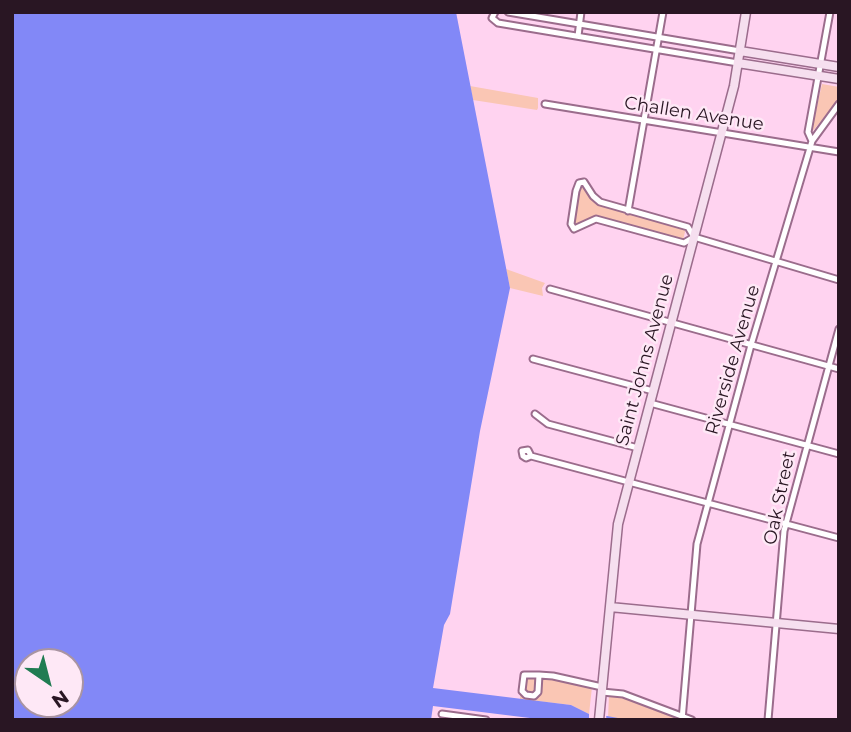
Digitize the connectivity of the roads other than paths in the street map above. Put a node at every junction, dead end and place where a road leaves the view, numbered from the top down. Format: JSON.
{"nodes":[{"id":1,"x":495,"y":12,"type":"edge"},
{"id":2,"x":508,"y":12,"type":"edge"},
{"id":3,"x":582,"y":12,"type":"edge"},
{"id":4,"x":663,"y":12,"type":"edge"},
{"id":5,"x":747,"y":12,"type":"edge"},
{"id":6,"x":830,"y":12,"type":"edge"},
{"id":7,"x":580,"y":24,"type":"junction"},
{"id":8,"x":578,"y":36,"type":"junction"},
{"id":9,"x":659,"y":37,"type":"junction"},
{"id":10,"x":657,"y":49,"type":"junction"},
{"id":11,"x":740,"y":51,"type":"junction"},
{"id":12,"x":738,"y":63,"type":"junction"},
{"id":13,"x":821,"y":64,"type":"junction"},
{"id":14,"x":839,"y":67,"type":"edge"},
{"id":15,"x":819,"y":76,"type":"junction"},
{"id":16,"x":839,"y":79,"type":"edge"},
{"id":17,"x":545,"y":104,"type":"dead end"},
{"id":18,"x":839,"y":104,"type":"edge"},
{"id":19,"x":644,"y":120,"type":"junction"},
{"id":20,"x":722,"y":133,"type":"junction"},
{"id":21,"x":811,"y":144,"type":"junction"},
{"id":22,"x":839,"y":152,"type":"edge"},
{"id":23,"x":628,"y":211,"type":"junction"},
{"id":24,"x":694,"y":237,"type":"junction"},
{"id":25,"x":776,"y":261,"type":"junction"},
{"id":26,"x":839,"y":280,"type":"edge"},
{"id":27,"x":550,"y":289,"type":"dead end"},
{"id":28,"x":671,"y":323,"type":"junction"},
{"id":29,"x":839,"y":329,"type":"edge"},
{"id":30,"x":751,"y":345,"type":"junction"},
{"id":31,"x":533,"y":359,"type":"dead end"},
{"id":32,"x":828,"y":366,"type":"junction"},
{"id":33,"x":839,"y":369,"type":"edge"},
{"id":34,"x":653,"y":391,"type":"junction"},
{"id":35,"x":650,"y":403,"type":"junction"},
{"id":36,"x":535,"y":414,"type":"dead end"},
{"id":37,"x":729,"y":424,"type":"junction"},
{"id":38,"x":806,"y":445,"type":"junction"},
{"id":39,"x":638,"y":448,"type":"junction"},
{"id":40,"x":839,"y":453,"type":"edge"},
{"id":41,"x":531,"y":456,"type":"dead end"},
{"id":42,"x":629,"y":482,"type":"junction"},
{"id":43,"x":708,"y":504,"type":"junction"},
{"id":44,"x":786,"y":524,"type":"junction"},
{"id":45,"x":839,"y":538,"type":"edge"},
{"id":46,"x":610,"y":607,"type":"junction"},
{"id":47,"x":691,"y":615,"type":"junction"},
{"id":48,"x":776,"y":623,"type":"junction"},
{"id":49,"x":839,"y":629,"type":"edge"},
{"id":50,"x":539,"y":675,"type":"junction"},
{"id":51,"x":602,"y":689,"type":"junction"},
{"id":52,"x":442,"y":714,"type":"dead end"},
{"id":53,"x":682,"y":718,"type":"edge"},
{"id":54,"x":486,"y":720,"type":"edge"},
{"id":55,"x":600,"y":720,"type":"edge"},
{"id":56,"x":692,"y":720,"type":"edge"},
{"id":57,"x":768,"y":720,"type":"edge"}],
"edges":[{"from":1,"to":8,"type":"street"},
{"from":2,"to":7,"type":"street"},
{"from":3,"to":7,"type":"street"},
{"from":4,"to":9,"type":"street"},
{"from":5,"to":11,"type":"main road","name":"Saint Johns Avenue"},
{"from":6,"to":13,"type":"street","name":"Riverside Avenue"},
{"from":7,"to":8,"type":"street"},
{"from":7,"to":9,"type":"street"},
{"from":8,"to":10,"type":"street"},
{"from":9,"to":10,"type":"street"},
{"from":9,"to":11,"type":"street"},
{"from":10,"to":12,"type":"street"},
{"from":10,"to":19,"type":"street"},
{"from":11,"to":12,"type":"main road","name":"Saint Johns Avenue"},
{"from":11,"to":13,"type":"main road"},
{"from":12,"to":15,"type":"main road"},
{"from":12,"to":20,"type":"main road","name":"Saint Johns Avenue"},
{"from":13,"to":14,"type":"main road"},
{"from":13,"to":15,"type":"street","name":"Riverside Avenue"},
{"from":15,"to":16,"type":"main road"},
{"from":15,"to":21,"type":"street","name":"Riverside Avenue"},
{"from":17,"to":19,"type":"street","name":"Challen Avenue"},
{"from":18,"to":21,"type":"street"},
{"from":19,"to":20,"type":"street","name":"Challen Avenue"},
{"from":19,"to":23,"type":"street"},
{"from":20,"to":21,"type":"street","name":"Challen Avenue"},
{"from":20,"to":24,"type":"main road","name":"Saint Johns Avenue"},
{"from":21,"to":22,"type":"street","name":"Challen Avenue"},
{"from":21,"to":25,"type":"street","name":"Riverside Avenue"},
{"from":23,"to":24,"type":"street"},
{"from":23,"to":24,"type":"street"},
{"from":24,"to":25,"type":"street"},
{"from":24,"to":28,"type":"main road","name":"Saint Johns Avenue"},
{"from":25,"to":26,"type":"street"},
{"from":25,"to":30,"type":"street","name":"Riverside Avenue"},
{"from":27,"to":28,"type":"street"},
{"from":28,"to":30,"type":"street"},
{"from":28,"to":34,"type":"main road","name":"Saint Johns Avenue"},
{"from":29,"to":32,"type":"street","name":"Oak Street"},
{"from":30,"to":32,"type":"street"},
{"from":30,"to":37,"type":"street","name":"Riverside Avenue"},
{"from":31,"to":34,"type":"street"},
{"from":32,"to":33,"type":"street"},
{"from":32,"to":38,"type":"street","name":"Oak Street"},
{"from":34,"to":35,"type":"main road","name":"Saint Johns Avenue"},
{"from":35,"to":37,"type":"street"},
{"from":35,"to":39,"type":"main road","name":"Saint Johns Avenue"},
{"from":36,"to":39,"type":"street"},
{"from":37,"to":38,"type":"street"},
{"from":37,"to":43,"type":"street","name":"Riverside Avenue"},
{"from":38,"to":40,"type":"street"},
{"from":38,"to":44,"type":"street","name":"Oak Street"},
{"from":39,"to":42,"type":"main road","name":"Saint Johns Avenue"},
{"from":41,"to":42,"type":"street"},
{"from":42,"to":43,"type":"street"},
{"from":42,"to":46,"type":"main road","name":"Saint Johns Avenue"},
{"from":43,"to":44,"type":"street"},
{"from":43,"to":47,"type":"street","name":"Riverside Avenue"},
{"from":44,"to":45,"type":"street"},
{"from":44,"to":48,"type":"street","name":"Oak Street"},
{"from":46,"to":47,"type":"main road"},
{"from":46,"to":51,"type":"main road","name":"Saint Johns Avenue"},
{"from":47,"to":48,"type":"main road"},
{"from":47,"to":53,"type":"street","name":"Riverside Avenue"},
{"from":48,"to":49,"type":"main road"},
{"from":48,"to":57,"type":"street","name":"Oak Street"},
{"from":50,"to":50,"type":"street"},
{"from":50,"to":51,"type":"street"},
{"from":51,"to":53,"type":"street"},
{"from":51,"to":55,"type":"main road","name":"Saint Johns Avenue"},
{"from":52,"to":54,"type":"street"},
{"from":53,"to":56,"type":"street"}]}
